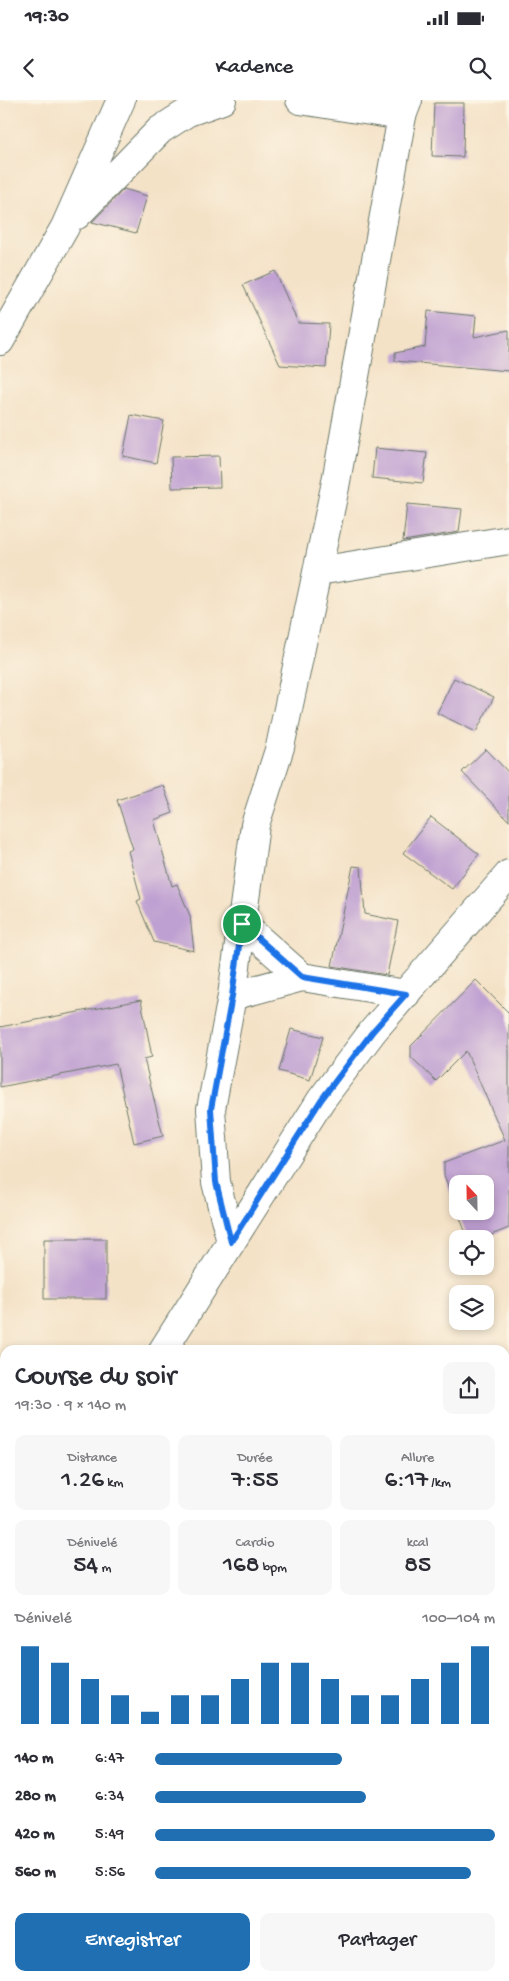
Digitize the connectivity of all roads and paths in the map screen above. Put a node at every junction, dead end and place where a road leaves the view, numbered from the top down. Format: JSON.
{"nodes":[{"id":1,"x":121,"y":100,"type":"edge"},
{"id":2,"x":222,"y":100,"type":"edge"},
{"id":3,"x":300,"y":100,"type":"edge"},
{"id":4,"x":405,"y":108,"type":"edge"},
{"id":5,"x":65,"y":226,"type":"junction"},
{"id":6,"x":0,"y":340,"type":"edge"},
{"id":7,"x":509,"y":540,"type":"edge"},
{"id":8,"x":318,"y":571,"type":"junction"},
{"id":9,"x":509,"y":874,"type":"edge"},
{"id":10,"x":242,"y":924,"type":"junction"},
{"id":11,"x":302,"y":977,"type":"junction"},
{"id":12,"x":406,"y":994,"type":"junction"},
{"id":13,"x":232,"y":996,"type":"junction"},
{"id":14,"x":231,"y":1242,"type":"junction"},
{"id":15,"x":166,"y":1345,"type":"edge"}],
"edges":[{"from":1,"to":5,"type":"street"},
{"from":2,"to":5,"type":"street"},
{"from":3,"to":4,"type":"street"},
{"from":4,"to":8,"type":"street"},
{"from":5,"to":6,"type":"street"},
{"from":7,"to":8,"type":"street"},
{"from":8,"to":10,"type":"street"},
{"from":9,"to":12,"type":"street"},
{"from":10,"to":11,"type":"street"},
{"from":10,"to":13,"type":"street"},
{"from":11,"to":12,"type":"street"},
{"from":11,"to":13,"type":"street"},
{"from":12,"to":14,"type":"street"},
{"from":13,"to":14,"type":"street"},
{"from":14,"to":15,"type":"street"}]}
